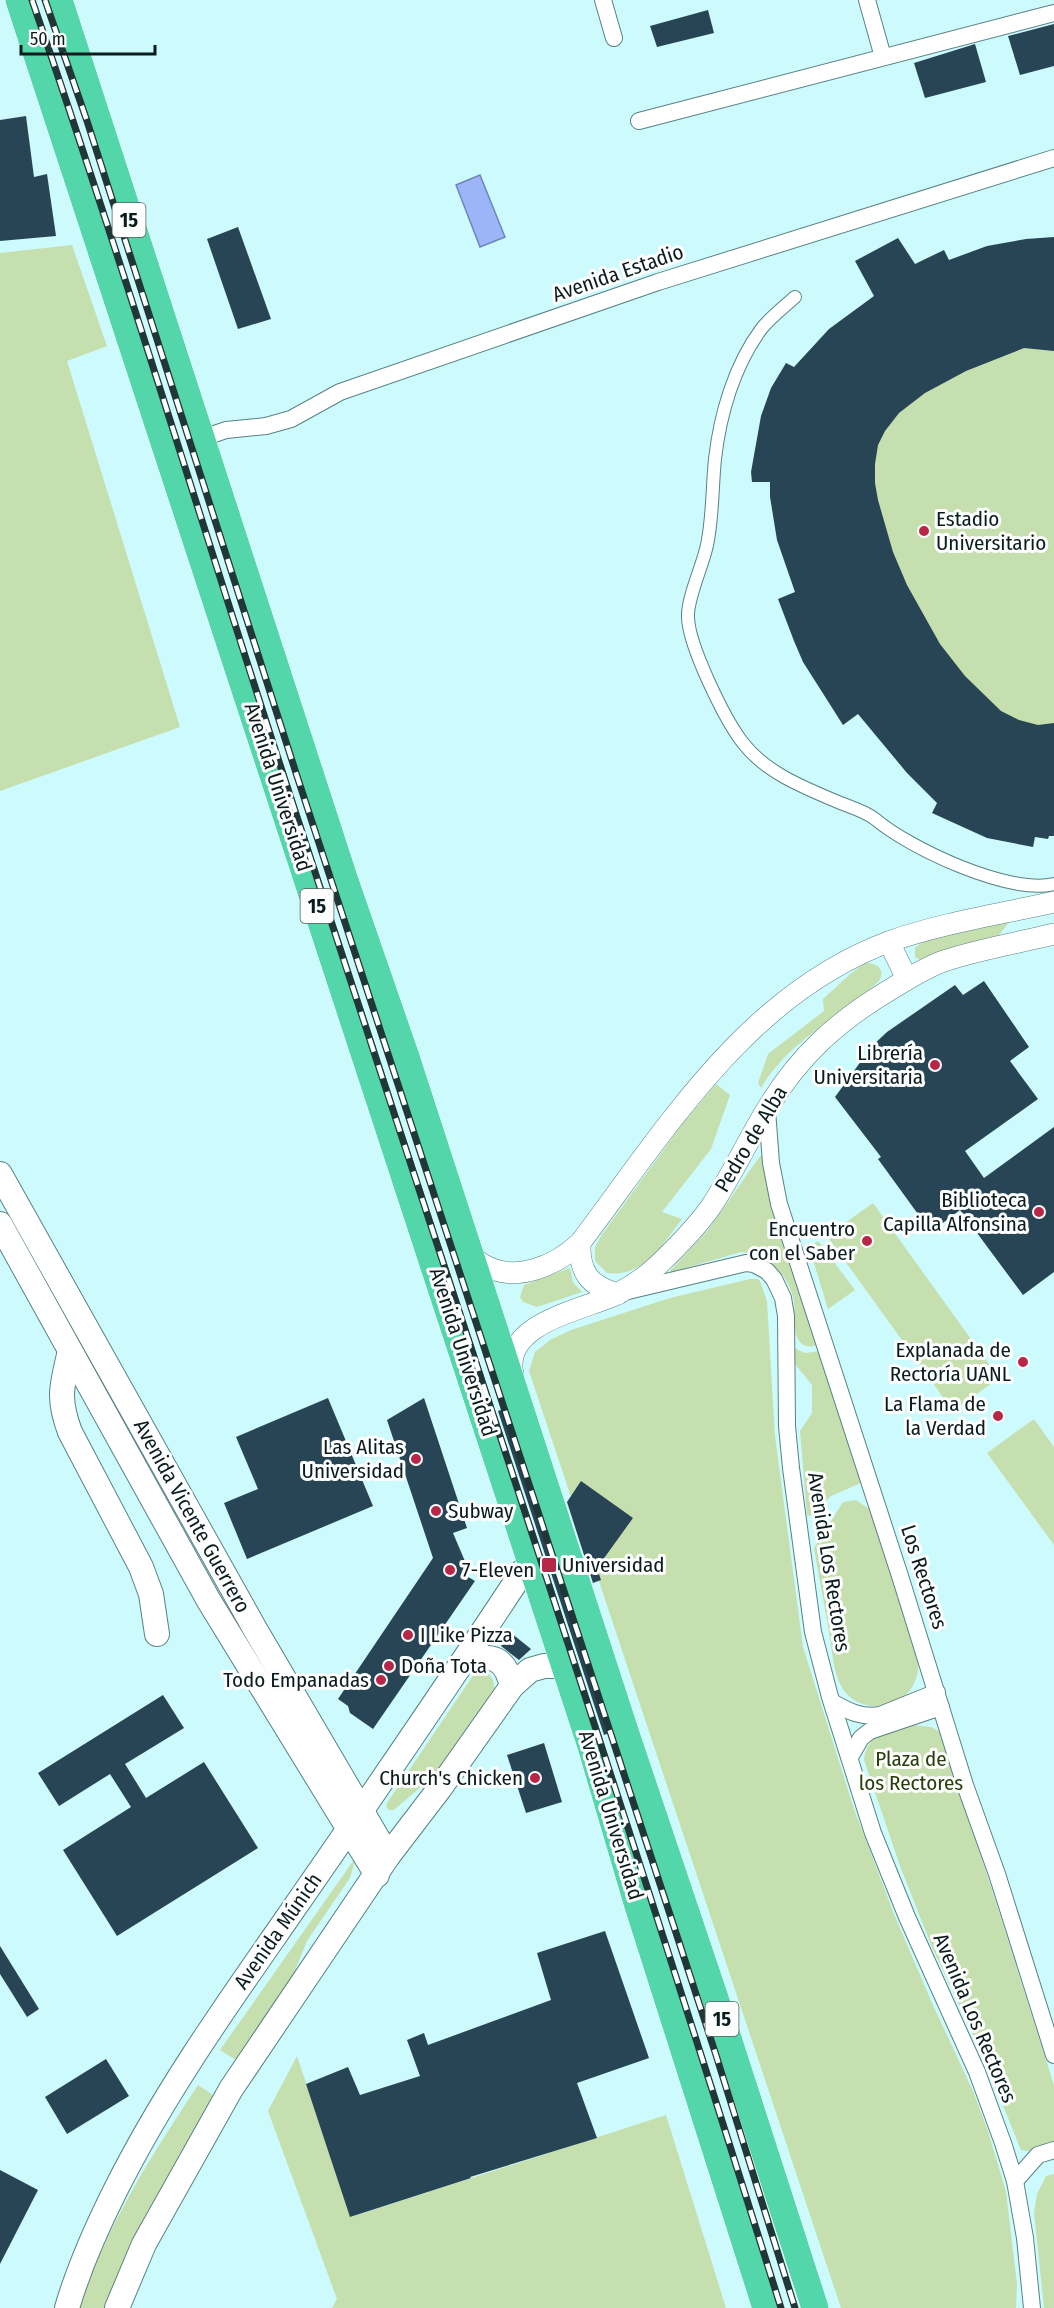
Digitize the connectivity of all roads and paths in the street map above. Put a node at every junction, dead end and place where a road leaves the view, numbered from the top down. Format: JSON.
{"nodes":[{"id":1,"x":20,"y":0,"type":"edge"},
{"id":2,"x":59,"y":0,"type":"edge"},
{"id":3,"x":603,"y":0,"type":"edge"},
{"id":4,"x":867,"y":0,"type":"edge"},
{"id":5,"x":1054,"y":13,"type":"edge"},
{"id":6,"x":614,"y":38,"type":"dead end"},
{"id":7,"x":883,"y":57,"type":"junction"},
{"id":8,"x":639,"y":121,"type":"dead end"},
{"id":9,"x":1054,"y":158,"type":"edge"},
{"id":10,"x":795,"y":297,"type":"dead end"},
{"id":11,"x":200,"y":439,"type":"junction"},
{"id":12,"x":212,"y":584,"type":"junction"},
{"id":13,"x":286,"y":702,"type":"junction"},
{"id":14,"x":1054,"y":884,"type":"edge"},
{"id":15,"x":1054,"y":902,"type":"edge"},
{"id":16,"x":1054,"y":934,"type":"edge"},
{"id":17,"x":889,"y":942,"type":"junction"},
{"id":18,"x":907,"y":979,"type":"junction"},
{"id":19,"x":766,"y":1110,"type":"junction"},
{"id":20,"x":0,"y":1174,"type":"edge"},
{"id":21,"x":0,"y":1224,"type":"edge"},
{"id":22,"x":580,"y":1243,"type":"junction"},
{"id":23,"x":468,"y":1252,"type":"junction"},
{"id":24,"x":618,"y":1294,"type":"junction"},
{"id":25,"x":70,"y":1350,"type":"junction"},
{"id":26,"x":520,"y":1403,"type":"junction"},
{"id":27,"x":523,"y":1571,"type":"dead end"},
{"id":28,"x":158,"y":1634,"type":"dead end"},
{"id":29,"x":465,"y":1660,"type":"junction"},
{"id":30,"x":555,"y":1666,"type":"dead end"},
{"id":31,"x":512,"y":1686,"type":"junction"},
{"id":32,"x":939,"y":1700,"type":"junction"},
{"id":33,"x":832,"y":1702,"type":"junction"},
{"id":34,"x":850,"y":1757,"type":"junction"},
{"id":35,"x":640,"y":1775,"type":"junction"},
{"id":36,"x":355,"y":1821,"type":"junction"},
{"id":37,"x":382,"y":1865,"type":"junction"},
{"id":38,"x":628,"y":1871,"type":"junction"},
{"id":39,"x":1054,"y":2055,"type":"edge"},
{"id":40,"x":1054,"y":2150,"type":"edge"},
{"id":41,"x":1015,"y":2181,"type":"junction"},
{"id":42,"x":814,"y":2303,"type":"edge"},
{"id":43,"x":67,"y":2308,"type":"edge"},
{"id":44,"x":117,"y":2308,"type":"edge"},
{"id":45,"x":766,"y":2308,"type":"edge"},
{"id":46,"x":1032,"y":2308,"type":"edge"}],
"edges":[{"from":1,"to":12,"type":"highway","name":"Avenida Universidad","number":"15"},
{"from":2,"to":11,"type":"highway","number":"15"},
{"from":3,"to":6,"type":"street"},
{"from":4,"to":7,"type":"street"},
{"from":5,"to":7,"type":"street"},
{"from":7,"to":8,"type":"street"},
{"from":9,"to":11,"type":"street","name":"Avenida Estadio"},
{"from":10,"to":14,"type":"street"},
{"from":11,"to":13,"type":"highway","name":"Avenida Universidad","number":"15"},
{"from":12,"to":13,"type":"highway"},
{"from":12,"to":38,"type":"highway","name":"Avenida Universidad","number":"15"},
{"from":13,"to":23,"type":"highway","name":"Avenida Universidad","number":"15"},
{"from":15,"to":17,"type":"street"},
{"from":16,"to":18,"type":"street","name":"Pedro de Alba"},
{"from":17,"to":18,"type":"street"},
{"from":17,"to":22,"type":"street"},
{"from":18,"to":19,"type":"street","name":"Pedro de Alba"},
{"from":19,"to":24,"type":"street","name":"Pedro de Alba"},
{"from":19,"to":32,"type":"street","name":"Los Rectores"},
{"from":20,"to":36,"type":"main road","name":"Avenida Vicente Guerrero"},
{"from":21,"to":25,"type":"main road","name":"Avenida Vicente Guerrero"},
{"from":22,"to":23,"type":"street"},
{"from":22,"to":24,"type":"street"},
{"from":23,"to":26,"type":"highway","name":"Avenida Universidad","number":"15"},
{"from":24,"to":26,"type":"street","name":"Pedro de Alba"},
{"from":24,"to":33,"type":"street","name":"Avenida Los Rectores"},
{"from":25,"to":28,"type":"main road"},
{"from":25,"to":36,"type":"main road","name":"Avenida Vicente Guerrero"},
{"from":26,"to":35,"type":"highway","name":"Avenida Universidad","number":"15"},
{"from":27,"to":29,"type":"main road","name":"Avenida Múnich"},
{"from":29,"to":31,"type":"main road"},
{"from":29,"to":36,"type":"main road","name":"Avenida Múnich"},
{"from":30,"to":31,"type":"main road"},
{"from":31,"to":37,"type":"main road"},
{"from":32,"to":33,"type":"street"},
{"from":32,"to":34,"type":"street"},
{"from":32,"to":39,"type":"street","name":"Los Rectores"},
{"from":33,"to":34,"type":"street","name":"Avenida Los Rectores"},
{"from":34,"to":41,"type":"street","name":"Avenida Los Rectores"},
{"from":35,"to":38,"type":"highway"},
{"from":35,"to":42,"type":"highway","name":"Avenida Universidad","number":"15"},
{"from":36,"to":37,"type":"main road","name":"Avenida Vicente Guerrero"},
{"from":36,"to":43,"type":"main road","name":"Avenida Múnich"},
{"from":37,"to":44,"type":"main road"},
{"from":38,"to":45,"type":"highway","name":"Avenida Universidad","number":"15"},
{"from":40,"to":41,"type":"street"},
{"from":41,"to":46,"type":"street","name":"Avenida Los Rectores"}]}
